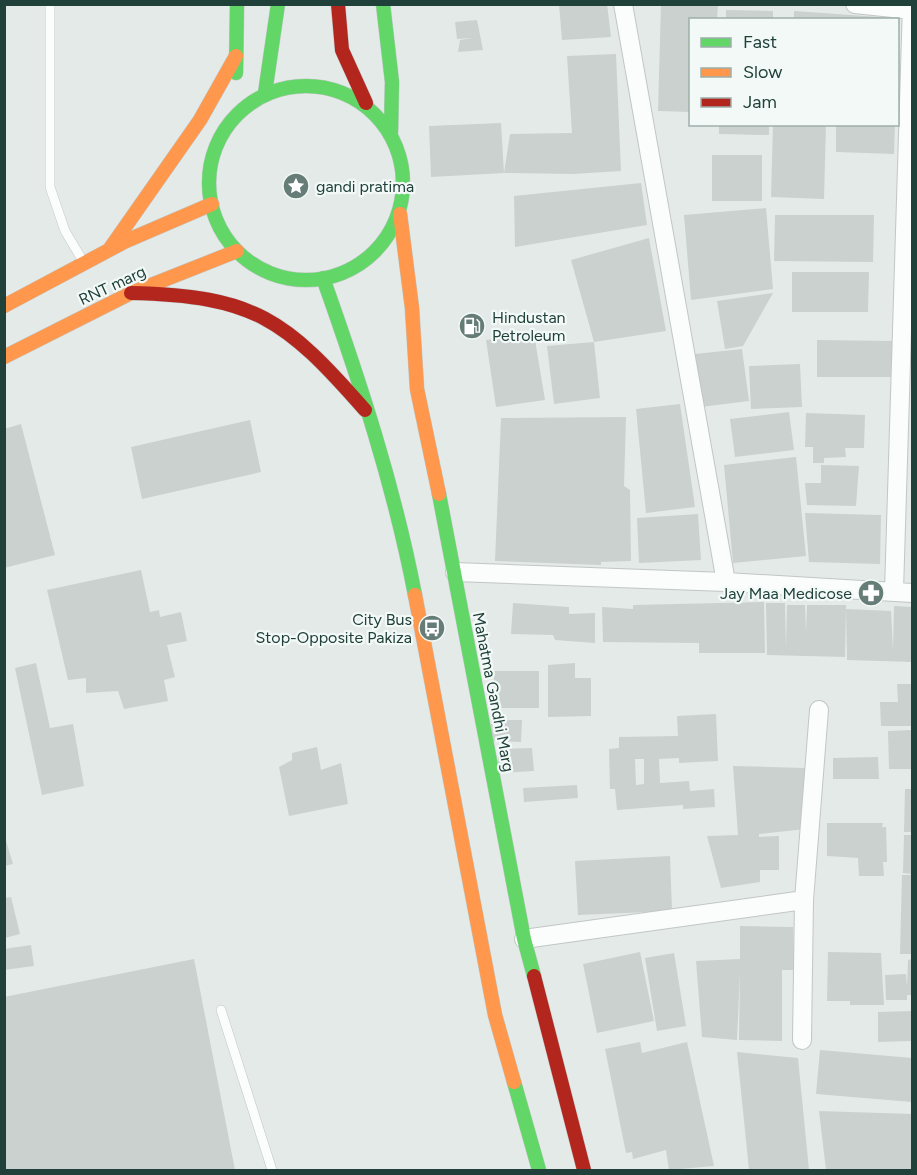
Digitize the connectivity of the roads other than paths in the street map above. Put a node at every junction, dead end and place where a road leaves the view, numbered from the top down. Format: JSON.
{"nodes":[{"id":1,"x":51,"y":4,"type":"edge"},
{"id":2,"x":237,"y":4,"type":"edge"},
{"id":3,"x":278,"y":4,"type":"edge"},
{"id":4,"x":338,"y":4,"type":"edge"},
{"id":5,"x":383,"y":4,"type":"edge"},
{"id":6,"x":623,"y":4,"type":"edge"},
{"id":7,"x":855,"y":4,"type":"edge"},
{"id":8,"x":912,"y":7,"type":"edge"},
{"id":9,"x":236,"y":56,"type":"junction"},
{"id":10,"x":265,"y":93,"type":"junction"},
{"id":11,"x":366,"y":103,"type":"junction"},
{"id":12,"x":234,"y":116,"type":"junction"},
{"id":13,"x":391,"y":132,"type":"junction"},
{"id":14,"x":212,"y":204,"type":"junction"},
{"id":15,"x":400,"y":214,"type":"junction"},
{"id":16,"x":109,"y":250,"type":"junction"},
{"id":17,"x":237,"y":251,"type":"junction"},
{"id":18,"x":84,"y":263,"type":"junction"},
{"id":19,"x":322,"y":278,"type":"junction"},
{"id":20,"x":131,"y":293,"type":"junction"},
{"id":21,"x":4,"y":306,"type":"edge"},
{"id":22,"x":4,"y":357,"type":"edge"},
{"id":23,"x":370,"y":415,"type":"junction"},
{"id":24,"x":455,"y":572,"type":"junction"},
{"id":25,"x":726,"y":582,"type":"junction"},
{"id":26,"x":894,"y":591,"type":"junction"},
{"id":27,"x":912,"y":593,"type":"edge"},
{"id":28,"x":819,"y":710,"type":"dead end"},
{"id":29,"x":804,"y":900,"type":"junction"},
{"id":30,"x":524,"y":939,"type":"junction"},
{"id":31,"x":221,"y":1010,"type":"dead end"},
{"id":32,"x":802,"y":1040,"type":"dead end"},
{"id":33,"x":272,"y":1170,"type":"edge"},
{"id":34,"x":539,"y":1170,"type":"edge"},
{"id":35,"x":584,"y":1170,"type":"edge"}],
"edges":[{"from":1,"to":18,"type":"lane"},
{"from":2,"to":9,"type":"main road"},
{"from":3,"to":10,"type":"main road"},
{"from":4,"to":11,"type":"main road"},
{"from":5,"to":13,"type":"main road"},
{"from":6,"to":25,"type":"street"},
{"from":7,"to":8,"type":"street"},
{"from":8,"to":26,"type":"street"},
{"from":9,"to":12,"type":"main road"},
{"from":9,"to":16,"type":"main road"},
{"from":10,"to":11,"type":"main road"},
{"from":10,"to":12,"type":"main road"},
{"from":11,"to":13,"type":"main road"},
{"from":12,"to":14,"type":"main road"},
{"from":13,"to":15,"type":"main road"},
{"from":14,"to":16,"type":"main road","name":"RNT marg"},
{"from":14,"to":17,"type":"main road"},
{"from":15,"to":19,"type":"main road"},
{"from":15,"to":24,"type":"main road","name":"Mahatma Gandhi Marg"},
{"from":16,"to":18,"type":"main road","name":"RNT marg"},
{"from":17,"to":19,"type":"main road"},
{"from":17,"to":20,"type":"main road","name":"RNT marg"},
{"from":18,"to":21,"type":"main road","name":"RNT marg"},
{"from":19,"to":23,"type":"main road"},
{"from":20,"to":22,"type":"main road","name":"RNT marg"},
{"from":20,"to":23,"type":"main road"},
{"from":23,"to":34,"type":"main road"},
{"from":24,"to":25,"type":"street"},
{"from":24,"to":30,"type":"main road","name":"Mahatma Gandhi Marg"},
{"from":25,"to":26,"type":"street"},
{"from":26,"to":27,"type":"street"},
{"from":28,"to":29,"type":"street"},
{"from":29,"to":30,"type":"street"},
{"from":29,"to":32,"type":"street"},
{"from":30,"to":35,"type":"main road","name":"Mahatma Gandhi Marg"},
{"from":31,"to":33,"type":"lane"}]}
